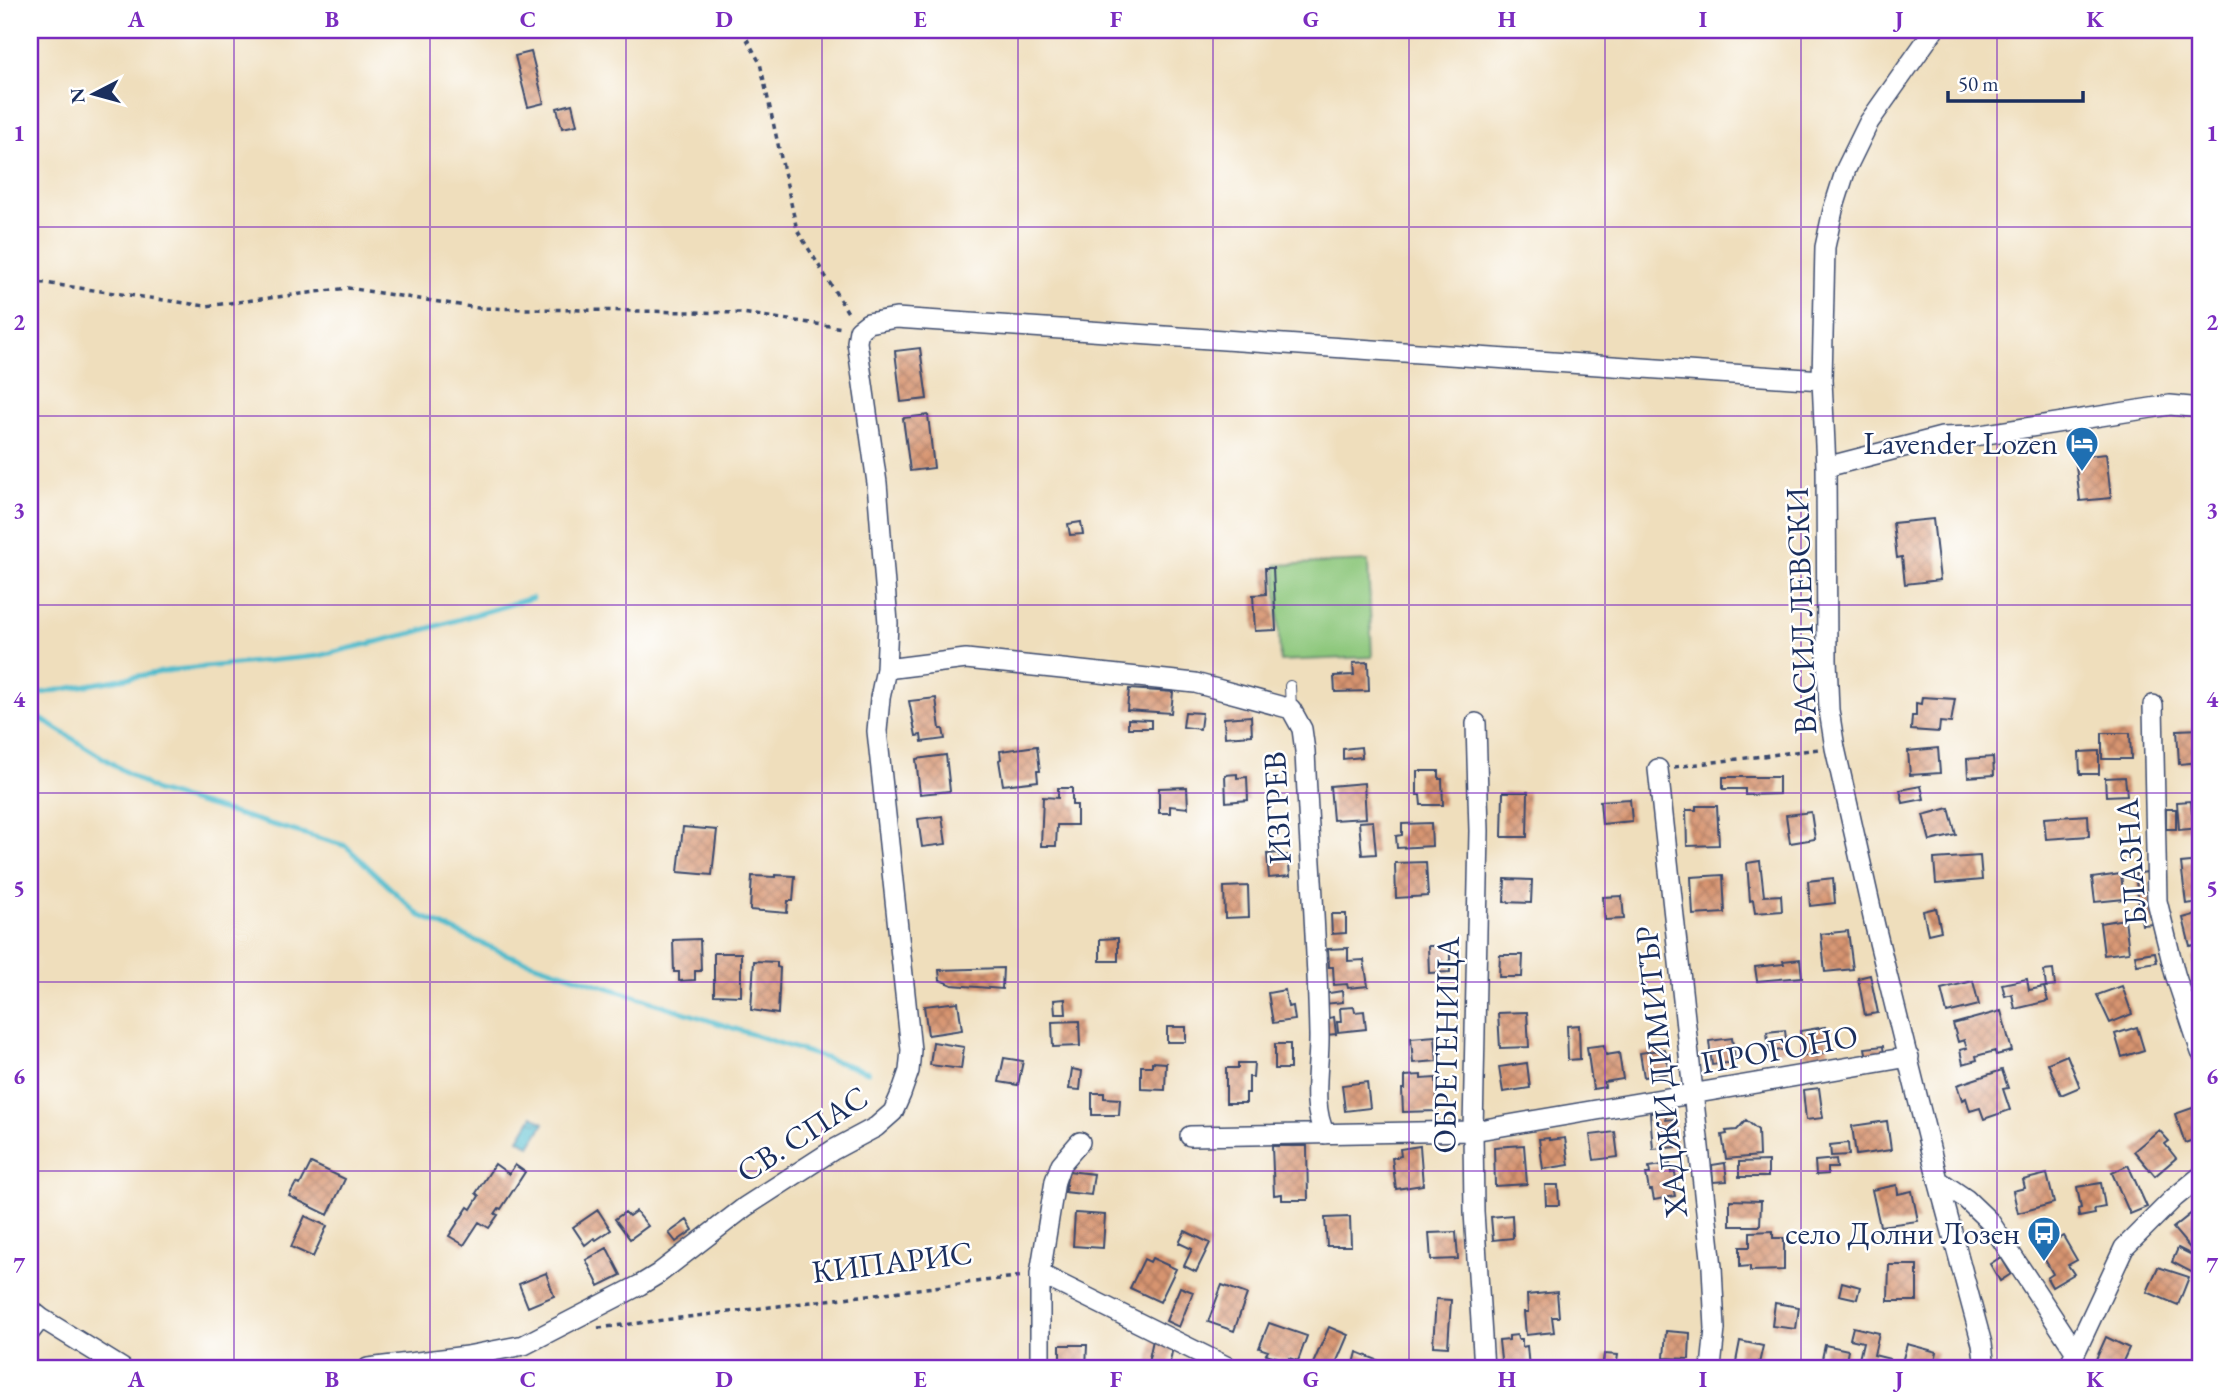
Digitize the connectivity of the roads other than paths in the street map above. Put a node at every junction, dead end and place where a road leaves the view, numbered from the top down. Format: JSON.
{"nodes":[{"id":1,"x":1934,"y":30,"type":"edge"},
{"id":2,"x":1822,"y":380,"type":"junction"},
{"id":3,"x":2201,"y":408,"type":"edge"},
{"id":4,"x":1826,"y":467,"type":"junction"},
{"id":5,"x":886,"y":669,"type":"junction"},
{"id":6,"x":1290,"y":687,"type":"dead end"},
{"id":7,"x":2153,"y":705,"type":"dead end"},
{"id":8,"x":1291,"y":709,"type":"junction"},
{"id":9,"x":1476,"y":723,"type":"dead end"},
{"id":10,"x":1658,"y":769,"type":"road end"},
{"id":11,"x":2201,"y":1052,"type":"edge"},
{"id":12,"x":1909,"y":1057,"type":"junction"},
{"id":13,"x":1694,"y":1093,"type":"junction"},
{"id":14,"x":1473,"y":1131,"type":"junction"},
{"id":15,"x":1325,"y":1134,"type":"junction"},
{"id":16,"x":1190,"y":1136,"type":"dead end"},
{"id":17,"x":1080,"y":1142,"type":"dead end"},
{"id":18,"x":2201,"y":1176,"type":"edge"},
{"id":19,"x":1938,"y":1180,"type":"junction"},
{"id":20,"x":1040,"y":1274,"type":"junction"},
{"id":21,"x":33,"y":1320,"type":"edge"},
{"id":22,"x":2071,"y":1360,"type":"edge"},
{"id":23,"x":122,"y":1368,"type":"edge"},
{"id":24,"x":368,"y":1368,"type":"edge"},
{"id":25,"x":1040,"y":1368,"type":"edge"},
{"id":26,"x":1230,"y":1368,"type":"edge"},
{"id":27,"x":1484,"y":1368,"type":"edge"},
{"id":28,"x":1711,"y":1368,"type":"edge"},
{"id":29,"x":1985,"y":1368,"type":"edge"}],
"edges":[{"from":1,"to":2,"type":"street","name":"ВАСИЛ ЛЕВСКИ"},
{"from":2,"to":4,"type":"street","name":"ВАСИЛ ЛЕВСКИ"},
{"from":2,"to":5,"type":"street","name":"СВ. СПАС"},
{"from":3,"to":4,"type":"street"},
{"from":4,"to":12,"type":"street","name":"ВАСИЛ ЛЕВСКИ"},
{"from":5,"to":8,"type":"street","name":"ИЗГРЕВ"},
{"from":5,"to":24,"type":"street","name":"СВ. СПАС"},
{"from":6,"to":8,"type":"lane"},
{"from":7,"to":11,"type":"street","name":"БЛАЗНА"},
{"from":8,"to":15,"type":"street","name":"ИЗГРЕВ"},
{"from":9,"to":14,"type":"street","name":"ОБРЕТЕНИЦА"},
{"from":10,"to":13,"type":"street","name":"ХАДЖИ ДИМИТЪР"},
{"from":12,"to":13,"type":"street","name":"ПРОГОНО"},
{"from":12,"to":19,"type":"street","name":"ВАСИЛ ЛЕВСКИ"},
{"from":13,"to":14,"type":"street","name":"ПРОГОНО"},
{"from":13,"to":28,"type":"street","name":"ХАДЖИ ДИМИТЪР"},
{"from":14,"to":15,"type":"street","name":"ПРОГОНО"},
{"from":14,"to":27,"type":"street","name":"ОБРЕТЕНИЦА"},
{"from":15,"to":16,"type":"street","name":"ПРОГОНО"},
{"from":17,"to":20,"type":"street"},
{"from":18,"to":22,"type":"street"},
{"from":19,"to":22,"type":"street"},
{"from":19,"to":29,"type":"street","name":"ВАСИЛ ЛЕВСКИ"},
{"from":20,"to":25,"type":"street"},
{"from":20,"to":26,"type":"street"},
{"from":21,"to":23,"type":"street"}]}
